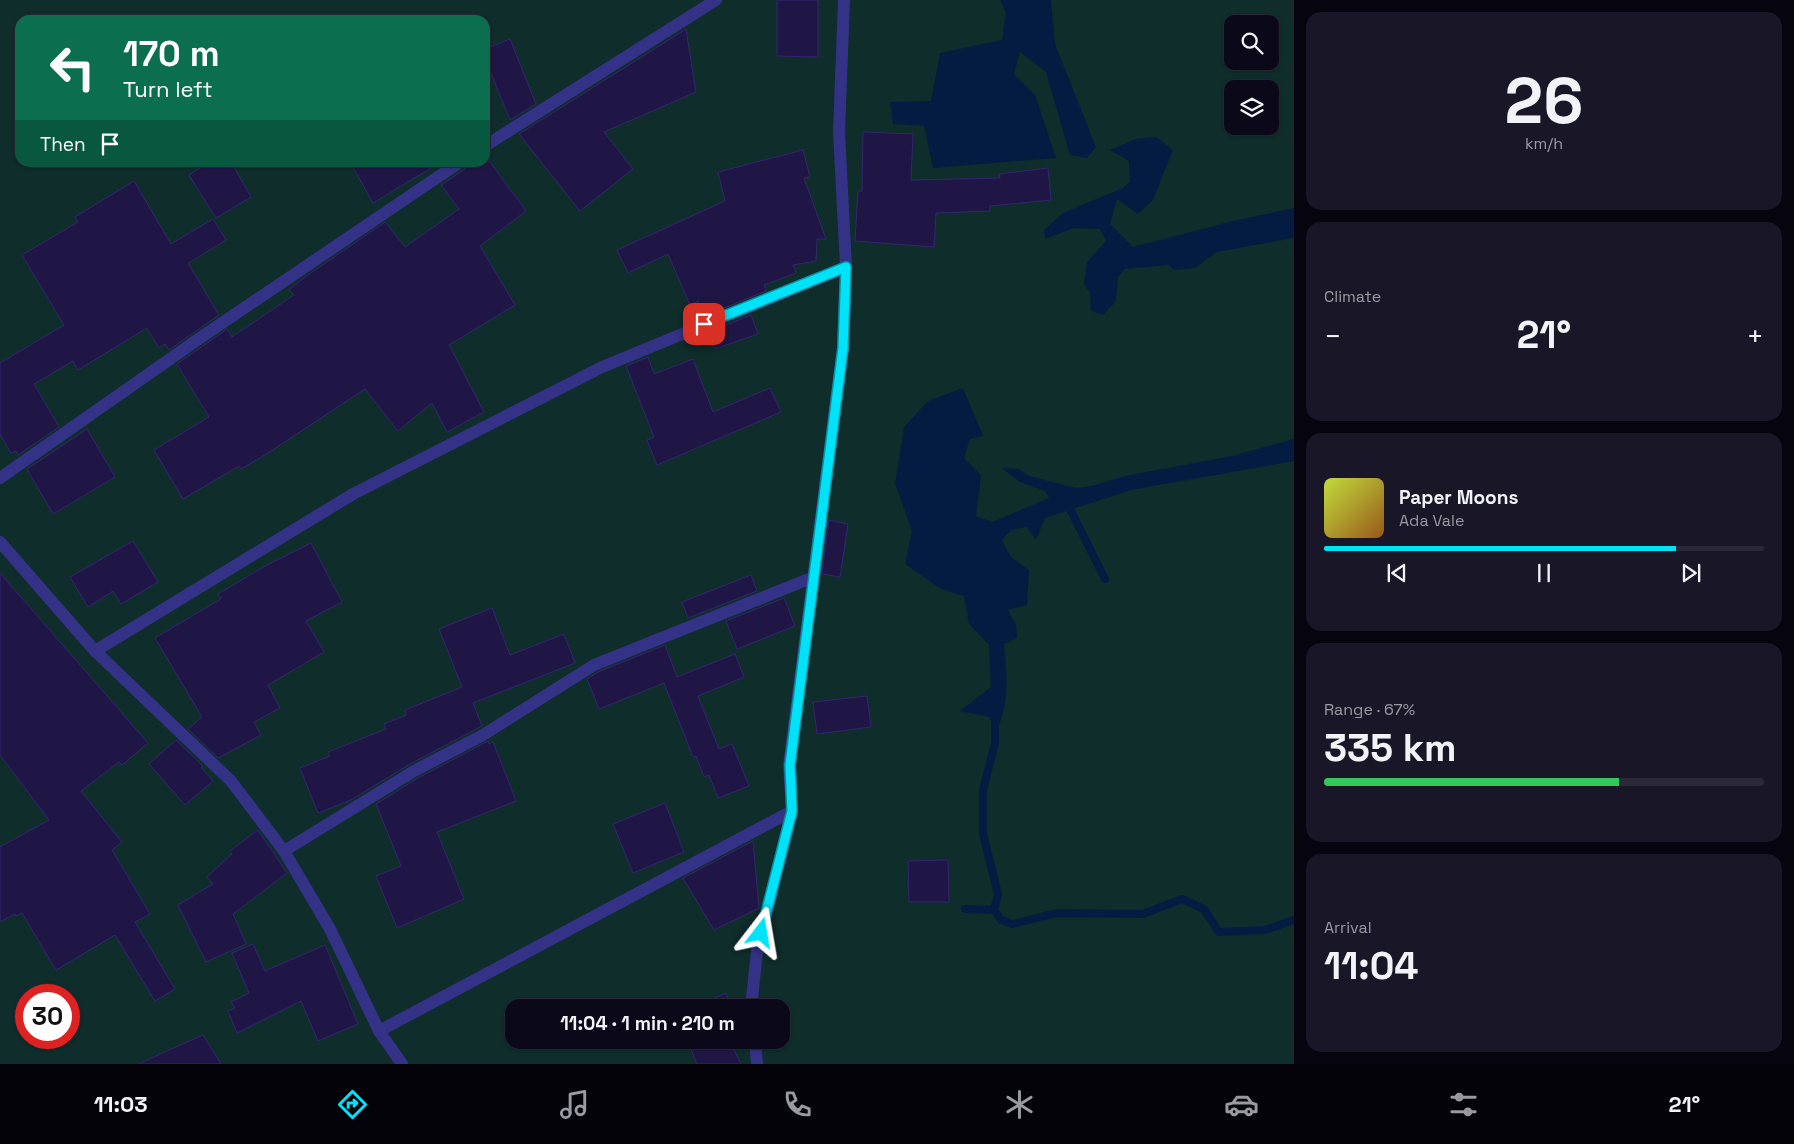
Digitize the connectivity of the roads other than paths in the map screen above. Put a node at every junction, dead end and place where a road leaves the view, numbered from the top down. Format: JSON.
{"nodes":[{"id":1,"x":716,"y":0,"type":"edge"},
{"id":2,"x":844,"y":0,"type":"edge"},
{"id":3,"x":490,"y":143,"type":"edge"},
{"id":4,"x":453,"y":167,"type":"edge"},
{"id":5,"x":846,"y":267,"type":"junction"},
{"id":6,"x":0,"y":478,"type":"edge"},
{"id":7,"x":0,"y":542,"type":"edge"},
{"id":8,"x":814,"y":577,"type":"junction"},
{"id":9,"x":95,"y":651,"type":"junction"},
{"id":10,"x":792,"y":811,"type":"junction"},
{"id":11,"x":284,"y":851,"type":"junction"},
{"id":12,"x":752,"y":999,"type":"edge"},
{"id":13,"x":379,"y":1031,"type":"junction"},
{"id":14,"x":756,"y":1049,"type":"edge"},
{"id":15,"x":402,"y":1064,"type":"edge"},
{"id":16,"x":757,"y":1064,"type":"edge"}],
"edges":[{"from":1,"to":3,"type":"street"},
{"from":2,"to":5,"type":"street"},
{"from":4,"to":6,"type":"street"},
{"from":5,"to":8,"type":"street"},
{"from":5,"to":9,"type":"street"},
{"from":7,"to":9,"type":"street"},
{"from":8,"to":10,"type":"street"},
{"from":8,"to":11,"type":"street"},
{"from":9,"to":11,"type":"street"},
{"from":10,"to":12,"type":"street"},
{"from":10,"to":13,"type":"street"},
{"from":11,"to":13,"type":"street"},
{"from":13,"to":15,"type":"street"},
{"from":14,"to":16,"type":"street"}]}
